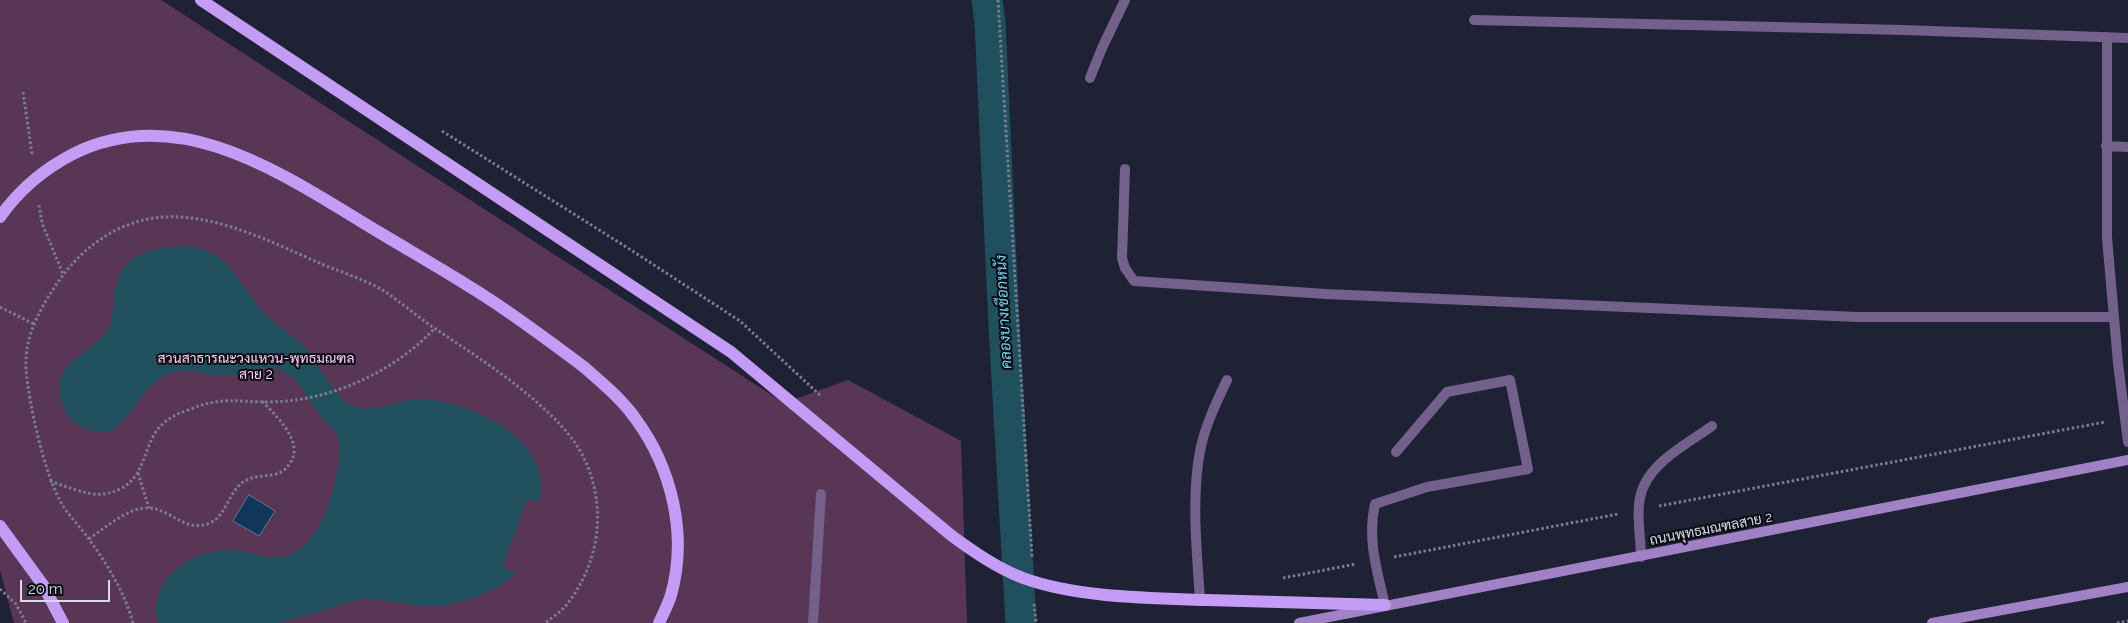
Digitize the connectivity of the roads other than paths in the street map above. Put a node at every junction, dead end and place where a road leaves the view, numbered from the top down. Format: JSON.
{"nodes":[{"id":1,"x":200,"y":0,"type":"edge"},
{"id":2,"x":1125,"y":0,"type":"edge"},
{"id":3,"x":1474,"y":20,"type":"dead end"},
{"id":4,"x":2107,"y":37,"type":"junction"},
{"id":5,"x":2128,"y":38,"type":"edge"},
{"id":6,"x":1090,"y":78,"type":"dead end"},
{"id":7,"x":2106,"y":146,"type":"junction"},
{"id":8,"x":2128,"y":147,"type":"edge"},
{"id":9,"x":1125,"y":170,"type":"dead end"},
{"id":10,"x":0,"y":217,"type":"edge"},
{"id":11,"x":2114,"y":317,"type":"junction"},
{"id":12,"x":1227,"y":380,"type":"dead end"},
{"id":13,"x":1712,"y":426,"type":"dead end"},
{"id":14,"x":2128,"y":442,"type":"edge"},
{"id":15,"x":1396,"y":452,"type":"dead end"},
{"id":16,"x":2128,"y":460,"type":"edge"},
{"id":17,"x":821,"y":494,"type":"dead end"},
{"id":18,"x":0,"y":526,"type":"edge"},
{"id":19,"x":1641,"y":556,"type":"junction"},
{"id":20,"x":2128,"y":587,"type":"edge"},
{"id":21,"x":1200,"y":600,"type":"junction"},
{"id":22,"x":1385,"y":605,"type":"junction"},
{"id":23,"x":63,"y":623,"type":"edge"},
{"id":24,"x":659,"y":623,"type":"edge"},
{"id":25,"x":812,"y":623,"type":"edge"},
{"id":26,"x":1299,"y":623,"type":"edge"},
{"id":27,"x":1932,"y":623,"type":"edge"}],
"edges":[{"from":1,"to":21,"type":"main road"},
{"from":2,"to":6,"type":"street"},
{"from":3,"to":4,"type":"street"},
{"from":4,"to":5,"type":"street"},
{"from":4,"to":7,"type":"street"},
{"from":7,"to":8,"type":"street"},
{"from":7,"to":11,"type":"street"},
{"from":9,"to":11,"type":"street"},
{"from":10,"to":24,"type":"main road","bridge":true},
{"from":11,"to":14,"type":"street"},
{"from":12,"to":21,"type":"street"},
{"from":13,"to":19,"type":"street"},
{"from":15,"to":22,"type":"street"},
{"from":16,"to":19,"type":"main road","name":"ถนนพุทธมณฑลสาย 2"},
{"from":17,"to":25,"type":"street"},
{"from":18,"to":23,"type":"main road"},
{"from":19,"to":22,"type":"main road","name":"ถนนพุทธมณฑลสาย 2"},
{"from":20,"to":27,"type":"main road"},
{"from":21,"to":22,"type":"main road"},
{"from":22,"to":26,"type":"main road","name":"ถนนพุทธมณฑลสาย 2"}]}
